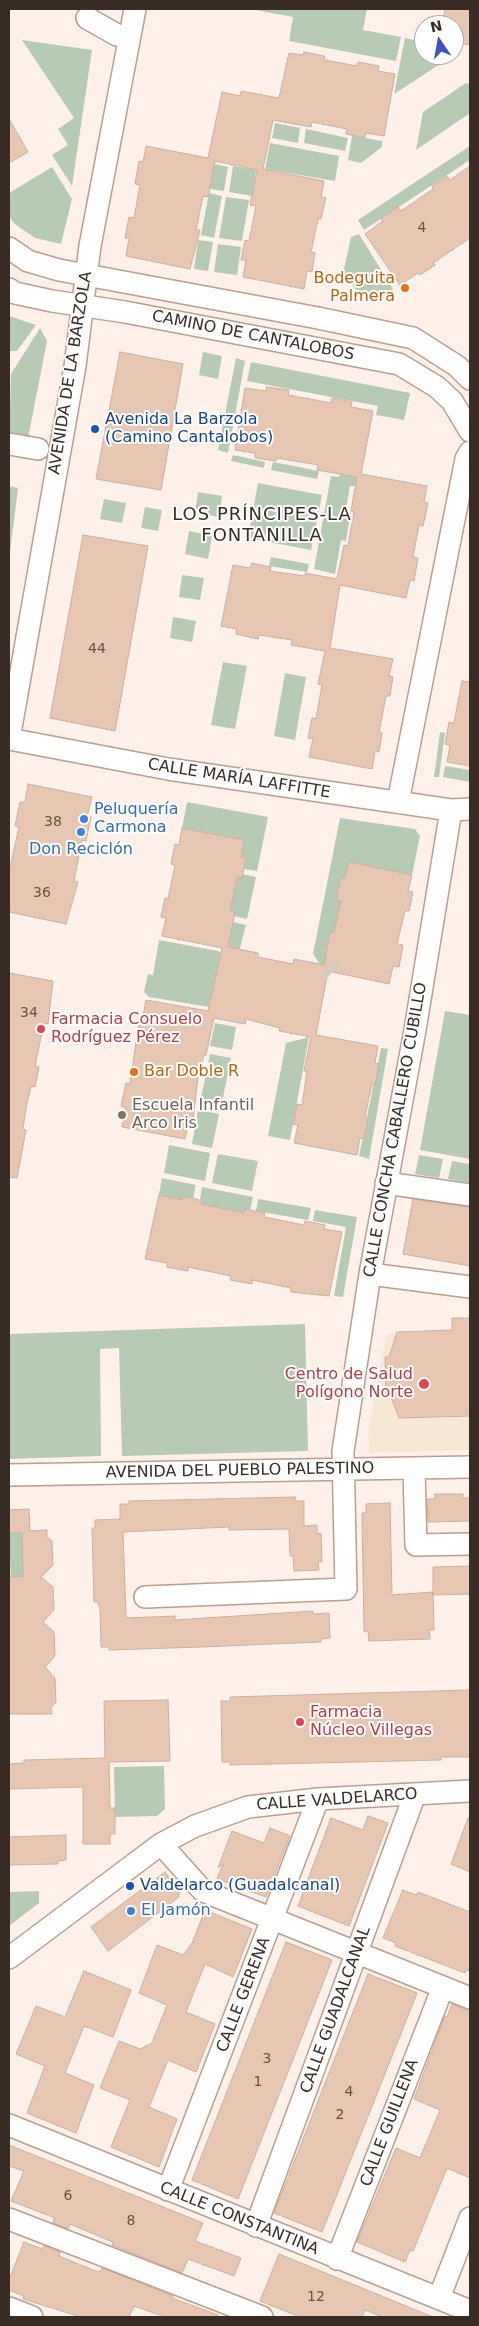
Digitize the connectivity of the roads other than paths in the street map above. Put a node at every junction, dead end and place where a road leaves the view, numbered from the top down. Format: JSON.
{"nodes":[{"id":1,"x":135,"y":9,"type":"edge"},
{"id":2,"x":87,"y":18,"type":"dead end"},
{"id":3,"x":117,"y":35,"type":"dead end"},
{"id":4,"x":9,"y":248,"type":"edge"},
{"id":5,"x":86,"y":276,"type":"junction"},
{"id":6,"x":9,"y":289,"type":"edge"},
{"id":7,"x":84,"y":306,"type":"junction"},
{"id":8,"x":470,"y":380,"type":"edge"},
{"id":9,"x":470,"y":431,"type":"edge"},
{"id":10,"x":9,"y":444,"type":"edge"},
{"id":11,"x":38,"y":449,"type":"dead end"},
{"id":12,"x":470,"y":452,"type":"edge"},
{"id":13,"x":9,"y":739,"type":"edge"},
{"id":14,"x":398,"y":802,"type":"junction"},
{"id":15,"x":461,"y":810,"type":"edge"},
{"id":16,"x":386,"y":1183,"type":"junction"},
{"id":17,"x":470,"y":1195,"type":"edge"},
{"id":18,"x":370,"y":1274,"type":"junction"},
{"id":19,"x":470,"y":1287,"type":"edge"},
{"id":20,"x":344,"y":1459,"type":"junction"},
{"id":21,"x":470,"y":1467,"type":"edge"},
{"id":22,"x":414,"y":1469,"type":"junction"},
{"id":23,"x":9,"y":1475,"type":"edge"},
{"id":24,"x":470,"y":1544,"type":"edge"},
{"id":25,"x":145,"y":1597,"type":"dead end"},
{"id":26,"x":470,"y":1791,"type":"edge"},
{"id":27,"x":415,"y":1794,"type":"junction"},
{"id":28,"x":318,"y":1799,"type":"junction"},
{"id":29,"x":161,"y":1844,"type":"junction"},
{"id":30,"x":273,"y":1921,"type":"junction"},
{"id":31,"x":357,"y":1954,"type":"junction"},
{"id":32,"x":9,"y":1958,"type":"edge"},
{"id":33,"x":444,"y":1987,"type":"junction"},
{"id":34,"x":470,"y":1998,"type":"edge"},
{"id":35,"x":9,"y":2125,"type":"edge"},
{"id":36,"x":168,"y":2190,"type":"junction"},
{"id":37,"x":470,"y":2218,"type":"edge"},
{"id":38,"x":9,"y":2219,"type":"edge"},
{"id":39,"x":256,"y":2226,"type":"junction"},
{"id":40,"x":337,"y":2259,"type":"junction"},
{"id":41,"x":439,"y":2298,"type":"junction"},
{"id":42,"x":9,"y":2308,"type":"edge"},
{"id":43,"x":470,"y":2311,"type":"edge"},
{"id":44,"x":32,"y":2317,"type":"edge"},
{"id":45,"x":262,"y":2317,"type":"edge"}],
"edges":[{"from":1,"to":5,"type":"street","name":"AVENIDA DE LA BARZOLA"},
{"from":2,"to":3,"type":"street"},
{"from":4,"to":5,"type":"street","name":"CAMINO DE CANTALOBOS"},
{"from":5,"to":7,"type":"street","name":"AVENIDA DE LA BARZOLA"},
{"from":5,"to":8,"type":"street","name":"CAMINO DE CANTALOBOS"},
{"from":6,"to":7,"type":"street","name":"CAMINO DE CANTALOBOS"},
{"from":7,"to":9,"type":"street","name":"CAMINO DE CANTALOBOS"},
{"from":7,"to":13,"type":"street","name":"AVENIDA DE LA BARZOLA"},
{"from":10,"to":11,"type":"street"},
{"from":12,"to":14,"type":"street"},
{"from":13,"to":14,"type":"street","name":"CALLE MARÍA LAFFITTE"},
{"from":14,"to":15,"type":"street","name":"CALLE MARÍA LAFFITTE"},
{"from":15,"to":16,"type":"street","name":"CALLE CONCHA CABALLERO CUBILLO"},
{"from":16,"to":17,"type":"street"},
{"from":16,"to":18,"type":"street","name":"CALLE CONCHA CABALLERO CUBILLO"},
{"from":18,"to":19,"type":"street"},
{"from":18,"to":20,"type":"street","name":"CALLE CONCHA CABALLERO CUBILLO"},
{"from":20,"to":22,"type":"street","name":"AVENIDA DEL PUEBLO PALESTINO"},
{"from":20,"to":23,"type":"street","name":"AVENIDA DEL PUEBLO PALESTINO"},
{"from":20,"to":25,"type":"street","name":"CALLE CONCHA CABALLERO CUBILLO"},
{"from":21,"to":22,"type":"street","name":"AVENIDA DEL PUEBLO PALESTINO"},
{"from":22,"to":24,"type":"street"},
{"from":26,"to":27,"type":"street","name":"CALLE VALDELARCO"},
{"from":27,"to":28,"type":"street","name":"CALLE VALDELARCO"},
{"from":27,"to":31,"type":"street","name":"CALLE GUADALCANAL"},
{"from":28,"to":29,"type":"street","name":"CALLE VALDELARCO"},
{"from":28,"to":30,"type":"street","name":"CALLE GERENA"},
{"from":29,"to":30,"type":"street"},
{"from":29,"to":32,"type":"street","name":"CALLE VALDELARCO"},
{"from":30,"to":31,"type":"street"},
{"from":30,"to":36,"type":"street","name":"CALLE GERENA"},
{"from":31,"to":33,"type":"street"},
{"from":31,"to":39,"type":"street","name":"CALLE GUADALCANAL"},
{"from":33,"to":34,"type":"street"},
{"from":33,"to":40,"type":"street","name":"CALLE GUILLENA"},
{"from":35,"to":36,"type":"street","name":"CALLE CONSTANTINA"},
{"from":36,"to":39,"type":"street","name":"CALLE CONSTANTINA"},
{"from":37,"to":41,"type":"street"},
{"from":38,"to":45,"type":"street"},
{"from":39,"to":40,"type":"street","name":"CALLE CONSTANTINA"},
{"from":40,"to":41,"type":"street","name":"CALLE CONSTANTINA"},
{"from":41,"to":43,"type":"street","name":"CALLE CONSTANTINA"},
{"from":42,"to":44,"type":"street"}]}
